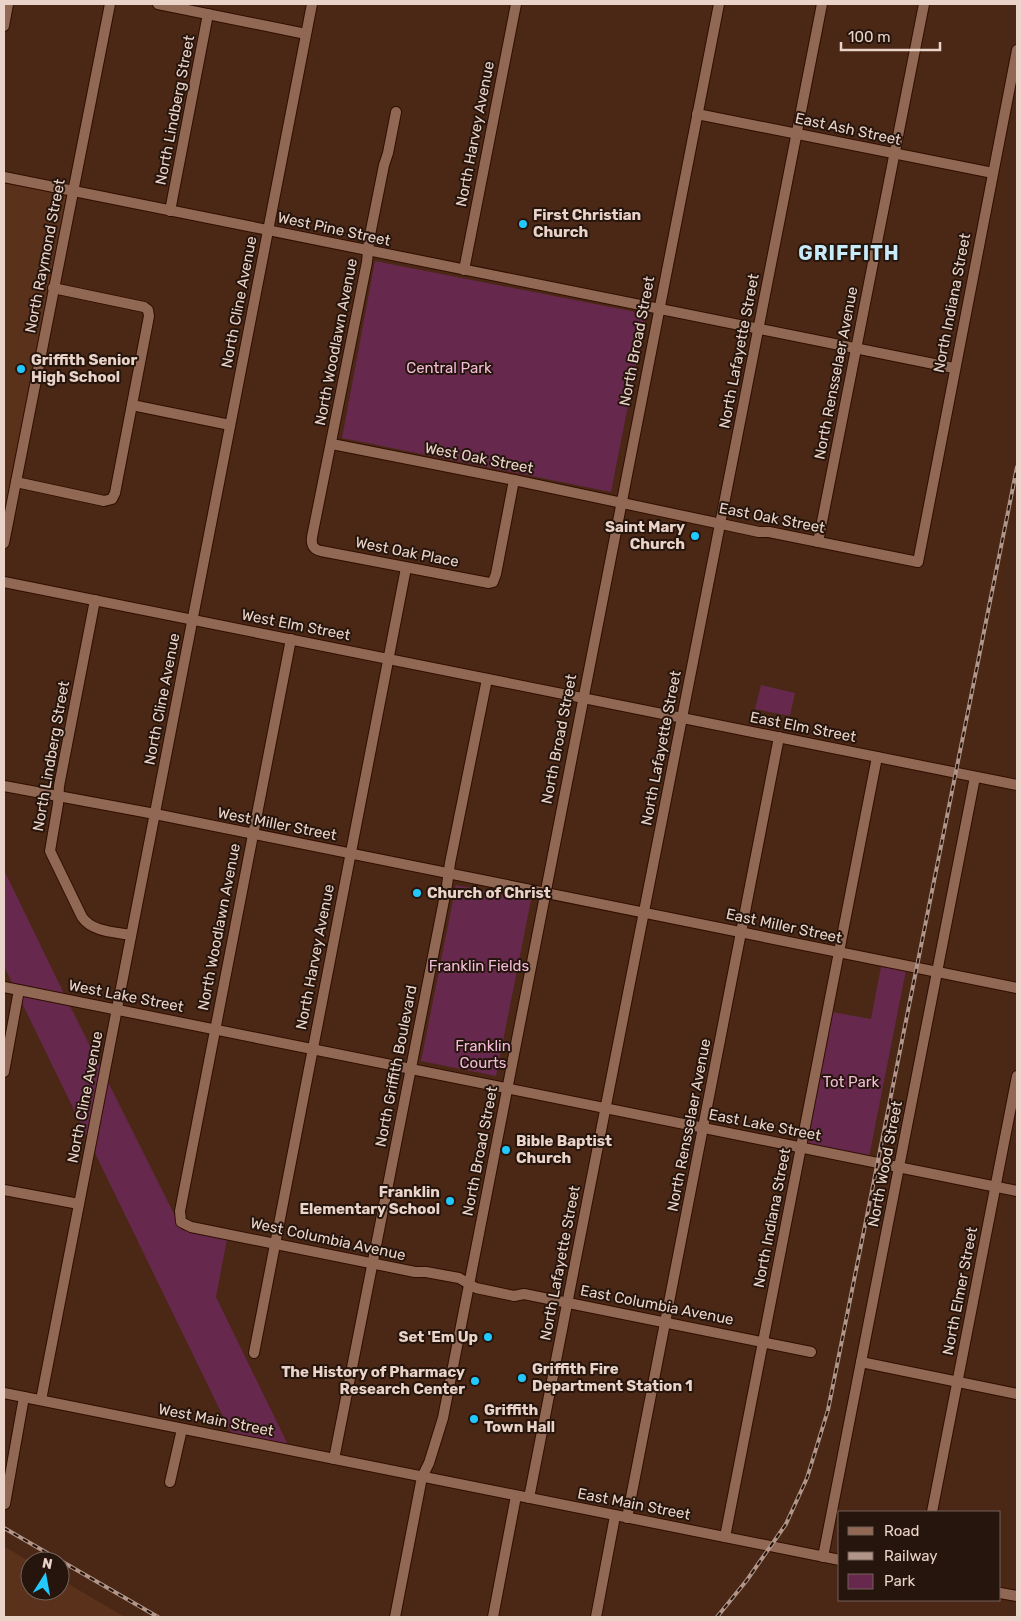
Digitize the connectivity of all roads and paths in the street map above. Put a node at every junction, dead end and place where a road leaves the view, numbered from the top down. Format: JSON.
{"nodes":[{"id":1,"x":8,"y":4,"type":"edge"},
{"id":2,"x":110,"y":4,"type":"edge"},
{"id":3,"x":158,"y":4,"type":"edge"},
{"id":4,"x":312,"y":4,"type":"edge"},
{"id":5,"x":516,"y":4,"type":"edge"},
{"id":6,"x":719,"y":4,"type":"edge"},
{"id":7,"x":822,"y":4,"type":"edge"},
{"id":8,"x":924,"y":4,"type":"edge"},
{"id":9,"x":208,"y":14,"type":"junction"},
{"id":10,"x":4,"y":26,"type":"edge"},
{"id":11,"x":306,"y":34,"type":"junction"},
{"id":12,"x":1017,"y":50,"type":"edge"},
{"id":13,"x":396,"y":112,"type":"dead end"},
{"id":14,"x":697,"y":114,"type":"junction"},
{"id":15,"x":796,"y":134,"type":"junction"},
{"id":16,"x":894,"y":154,"type":"junction"},
{"id":17,"x":993,"y":173,"type":"junction"},
{"id":18,"x":4,"y":177,"type":"edge"},
{"id":19,"x":72,"y":191,"type":"junction"},
{"id":20,"x":170,"y":211,"type":"junction"},
{"id":21,"x":268,"y":230,"type":"junction"},
{"id":22,"x":368,"y":251,"type":"junction"},
{"id":23,"x":464,"y":270,"type":"junction"},
{"id":24,"x":53,"y":288,"type":"junction"},
{"id":25,"x":659,"y":309,"type":"junction"},
{"id":26,"x":758,"y":329,"type":"junction"},
{"id":27,"x":856,"y":348,"type":"junction"},
{"id":28,"x":954,"y":368,"type":"junction"},
{"id":29,"x":132,"y":405,"type":"junction"},
{"id":30,"x":230,"y":425,"type":"junction"},
{"id":31,"x":332,"y":444,"type":"junction"},
{"id":32,"x":514,"y":480,"type":"junction"},
{"id":33,"x":16,"y":482,"type":"junction"},
{"id":34,"x":621,"y":503,"type":"junction"},
{"id":35,"x":720,"y":524,"type":"junction"},
{"id":36,"x":818,"y":542,"type":"junction"},
{"id":37,"x":4,"y":543,"type":"edge"},
{"id":38,"x":315,"y":548,"type":"joint"},
{"id":39,"x":918,"y":562,"type":"joint"},
{"id":40,"x":406,"y":568,"type":"junction"},
{"id":41,"x":4,"y":582,"type":"edge"},
{"id":42,"x":95,"y":600,"type":"junction"},
{"id":43,"x":192,"y":620,"type":"junction"},
{"id":44,"x":291,"y":640,"type":"junction"},
{"id":45,"x":388,"y":659,"type":"junction"},
{"id":46,"x":486,"y":679,"type":"junction"},
{"id":47,"x":582,"y":698,"type":"junction"},
{"id":48,"x":682,"y":718,"type":"junction"},
{"id":49,"x":779,"y":738,"type":"junction"},
{"id":50,"x":877,"y":757,"type":"junction"},
{"id":51,"x":975,"y":777,"type":"junction"},
{"id":52,"x":1017,"y":785,"type":"edge"},
{"id":53,"x":4,"y":786,"type":"edge"},
{"id":54,"x":58,"y":797,"type":"junction"},
{"id":55,"x":155,"y":814,"type":"junction"},
{"id":56,"x":252,"y":834,"type":"junction"},
{"id":57,"x":351,"y":854,"type":"junction"},
{"id":58,"x":449,"y":874,"type":"junction"},
{"id":59,"x":545,"y":893,"type":"junction"},
{"id":60,"x":644,"y":913,"type":"junction"},
{"id":61,"x":741,"y":933,"type":"junction"},
{"id":62,"x":131,"y":935,"type":"junction"},
{"id":63,"x":839,"y":952,"type":"junction"},
{"id":64,"x":937,"y":972,"type":"junction"},
{"id":65,"x":4,"y":987,"type":"edge"},
{"id":66,"x":1017,"y":988,"type":"edge"},
{"id":67,"x":18,"y":990,"type":"junction"},
{"id":68,"x":117,"y":1009,"type":"junction"},
{"id":69,"x":214,"y":1029,"type":"junction"},
{"id":70,"x":313,"y":1049,"type":"junction"},
{"id":71,"x":411,"y":1069,"type":"junction"},
{"id":72,"x":4,"y":1072,"type":"edge"},
{"id":73,"x":1017,"y":1076,"type":"edge"},
{"id":74,"x":507,"y":1088,"type":"junction"},
{"id":75,"x":606,"y":1108,"type":"junction"},
{"id":76,"x":703,"y":1128,"type":"junction"},
{"id":77,"x":801,"y":1148,"type":"junction"},
{"id":78,"x":899,"y":1167,"type":"junction"},
{"id":79,"x":996,"y":1186,"type":"junction"},
{"id":80,"x":4,"y":1190,"type":"edge"},
{"id":81,"x":1017,"y":1191,"type":"edge"},
{"id":82,"x":79,"y":1204,"type":"junction"},
{"id":83,"x":180,"y":1221,"type":"joint"},
{"id":84,"x":275,"y":1244,"type":"junction"},
{"id":85,"x":373,"y":1264,"type":"junction"},
{"id":86,"x":469,"y":1284,"type":"junction"},
{"id":87,"x":568,"y":1303,"type":"junction"},
{"id":88,"x":666,"y":1322,"type":"junction"},
{"id":89,"x":762,"y":1342,"type":"junction"},
{"id":90,"x":811,"y":1352,"type":"dead end"},
{"id":91,"x":254,"y":1353,"type":"dead end"},
{"id":92,"x":861,"y":1362,"type":"junction"},
{"id":93,"x":957,"y":1381,"type":"junction"},
{"id":94,"x":4,"y":1393,"type":"edge"},
{"id":95,"x":1017,"y":1394,"type":"edge"},
{"id":96,"x":24,"y":1398,"type":"junction"},
{"id":97,"x":41,"y":1400,"type":"junction"},
{"id":98,"x":182,"y":1428,"type":"junction"},
{"id":99,"x":334,"y":1460,"type":"junction"},
{"id":100,"x":422,"y":1477,"type":"junction"},
{"id":101,"x":170,"y":1482,"type":"dead end"},
{"id":102,"x":516,"y":1496,"type":"junction"},
{"id":103,"x":529,"y":1498,"type":"junction"},
{"id":104,"x":5,"y":1504,"type":"dead end"},
{"id":105,"x":932,"y":1511,"type":"edge"},
{"id":106,"x":615,"y":1516,"type":"junction"},
{"id":107,"x":627,"y":1518,"type":"junction"},
{"id":108,"x":724,"y":1537,"type":"junction"},
{"id":109,"x":823,"y":1557,"type":"junction"},
{"id":110,"x":838,"y":1560,"type":"edge"},
{"id":111,"x":1001,"y":1593,"type":"edge"},
{"id":112,"x":1017,"y":1596,"type":"edge"},
{"id":113,"x":395,"y":1617,"type":"edge"},
{"id":114,"x":493,"y":1617,"type":"edge"},
{"id":115,"x":596,"y":1617,"type":"edge"}],
"edges":[{"from":1,"to":10,"type":"street"},
{"from":2,"to":19,"type":"street","name":"North Raymond Street"},
{"from":3,"to":9,"type":"street"},
{"from":4,"to":11,"type":"street","name":"North Cline Avenue"},
{"from":5,"to":23,"type":"street","name":"North Harvey Avenue"},
{"from":6,"to":14,"type":"street","name":"North Broad Street"},
{"from":7,"to":15,"type":"street","name":"North Lafayette Street"},
{"from":8,"to":16,"type":"street","name":"North Rensselaer Avenue"},
{"from":9,"to":11,"type":"street"},
{"from":9,"to":20,"type":"street","name":"North Lindberg Street"},
{"from":11,"to":21,"type":"street","name":"North Cline Avenue"},
{"from":12,"to":17,"type":"street","name":"North Indiana Street"},
{"from":13,"to":22,"type":"street","name":"North Woodlawn Avenue"},
{"from":14,"to":15,"type":"street","name":"East Ash Street"},
{"from":14,"to":25,"type":"street","name":"North Broad Street"},
{"from":15,"to":16,"type":"street","name":"East Ash Street"},
{"from":15,"to":26,"type":"street","name":"North Lafayette Street"},
{"from":16,"to":17,"type":"street","name":"East Ash Street"},
{"from":16,"to":27,"type":"street","name":"North Rensselaer Avenue"},
{"from":17,"to":28,"type":"street","name":"North Indiana Street"},
{"from":18,"to":19,"type":"street","name":"West Pine Street"},
{"from":19,"to":20,"type":"street","name":"West Pine Street"},
{"from":19,"to":24,"type":"street","name":"North Raymond Street"},
{"from":20,"to":21,"type":"street","name":"West Pine Street"},
{"from":21,"to":22,"type":"street","name":"West Pine Street"},
{"from":21,"to":30,"type":"street","name":"North Cline Avenue"},
{"from":22,"to":23,"type":"street","name":"West Pine Street"},
{"from":22,"to":31,"type":"street","name":"North Woodlawn Avenue"},
{"from":23,"to":25,"type":"street","name":"West Pine Street"},
{"from":24,"to":29,"type":"street"},
{"from":24,"to":33,"type":"street","name":"North Raymond Street"},
{"from":25,"to":26,"type":"street","name":"West Pine Street"},
{"from":25,"to":34,"type":"street","name":"North Broad Street"},
{"from":26,"to":27,"type":"street","name":"West Pine Street"},
{"from":26,"to":35,"type":"street","name":"North Lafayette Street"},
{"from":27,"to":28,"type":"street","name":"West Pine Street"},
{"from":27,"to":36,"type":"street","name":"North Rensselaer Avenue"},
{"from":28,"to":39,"type":"street","name":"North Indiana Street"},
{"from":29,"to":30,"type":"street"},
{"from":29,"to":33,"type":"street"},
{"from":30,"to":43,"type":"street","name":"North Cline Avenue"},
{"from":31,"to":32,"type":"street","name":"West Oak Street"},
{"from":31,"to":38,"type":"street","name":"North Woodlawn Avenue"},
{"from":32,"to":34,"type":"street","name":"West Oak Street"},
{"from":32,"to":40,"type":"street","name":"West Oak Place"},
{"from":33,"to":37,"type":"street","name":"North Raymond Street"},
{"from":34,"to":35,"type":"street","name":"East Oak Street"},
{"from":34,"to":47,"type":"street","name":"North Broad Street"},
{"from":35,"to":36,"type":"street","name":"East Oak Street"},
{"from":35,"to":48,"type":"street","name":"North Lafayette Street"},
{"from":36,"to":39,"type":"street","name":"East Oak Street"},
{"from":38,"to":40,"type":"street","name":"West Oak Place"},
{"from":40,"to":45,"type":"street","name":"North Harvey Avenue"},
{"from":41,"to":42,"type":"street","name":"West Elm Street"},
{"from":42,"to":43,"type":"street","name":"West Elm Street"},
{"from":42,"to":54,"type":"street","name":"North Lindberg Street"},
{"from":43,"to":44,"type":"street","name":"West Elm Street"},
{"from":43,"to":55,"type":"street","name":"North Cline Avenue"},
{"from":44,"to":45,"type":"street","name":"West Elm Street"},
{"from":44,"to":56,"type":"street","name":"North Woodlawn Avenue"},
{"from":45,"to":46,"type":"street","name":"West Elm Street"},
{"from":45,"to":57,"type":"street","name":"North Harvey Avenue"},
{"from":46,"to":47,"type":"street","name":"West Elm Street"},
{"from":46,"to":58,"type":"street","name":"North Griffith Boulevard"},
{"from":47,"to":48,"type":"street","name":"East Elm Street"},
{"from":47,"to":59,"type":"street","name":"North Broad Street"},
{"from":48,"to":49,"type":"street","name":"East Elm Street"},
{"from":48,"to":60,"type":"street","name":"North Lafayette Street"},
{"from":49,"to":50,"type":"street","name":"East Elm Street"},
{"from":49,"to":61,"type":"street","name":"North Rensselaer Avenue"},
{"from":50,"to":51,"type":"street","name":"East Elm Street"},
{"from":50,"to":63,"type":"street","name":"North Indiana Street"},
{"from":51,"to":52,"type":"street","name":"East Elm Street"},
{"from":51,"to":64,"type":"street","name":"North Wood Street"},
{"from":53,"to":54,"type":"street","name":"West Miller Street"},
{"from":54,"to":55,"type":"street","name":"West Miller Street"},
{"from":54,"to":62,"type":"street","name":"North Lindberg Street"},
{"from":55,"to":56,"type":"street","name":"West Miller Street"},
{"from":55,"to":62,"type":"street","name":"North Cline Avenue"},
{"from":56,"to":57,"type":"street","name":"West Miller Street"},
{"from":56,"to":69,"type":"street","name":"North Woodlawn Avenue"},
{"from":57,"to":58,"type":"street","name":"West Miller Street"},
{"from":57,"to":70,"type":"street","name":"North Harvey Avenue"},
{"from":58,"to":59,"type":"street","name":"West Miller Street"},
{"from":58,"to":71,"type":"street","name":"North Griffith Boulevard"},
{"from":59,"to":60,"type":"street","name":"East Miller Street"},
{"from":59,"to":74,"type":"street","name":"North Broad Street"},
{"from":60,"to":61,"type":"street","name":"East Miller Street"},
{"from":60,"to":75,"type":"street","name":"North Lafayette Street"},
{"from":61,"to":63,"type":"street","name":"East Miller Street"},
{"from":61,"to":76,"type":"street","name":"North Rensselaer Avenue"},
{"from":62,"to":68,"type":"street","name":"North Cline Avenue"},
{"from":63,"to":64,"type":"street","name":"East Miller Street"},
{"from":63,"to":77,"type":"street","name":"North Indiana Street"},
{"from":64,"to":66,"type":"street","name":"East Miller Street"},
{"from":64,"to":78,"type":"street","name":"North Wood Street"},
{"from":65,"to":67,"type":"street","name":"West Lake Street"},
{"from":67,"to":68,"type":"street","name":"West Lake Street"},
{"from":67,"to":72,"type":"street"},
{"from":68,"to":69,"type":"street","name":"West Lake Street"},
{"from":68,"to":82,"type":"street","name":"North Cline Avenue"},
{"from":69,"to":70,"type":"street","name":"West Lake Street"},
{"from":69,"to":83,"type":"street","name":"North Woodlawn Avenue"},
{"from":70,"to":71,"type":"street","name":"West Lake Street"},
{"from":70,"to":84,"type":"street","name":"North Harvey Avenue"},
{"from":71,"to":74,"type":"street","name":"West Lake Street"},
{"from":71,"to":85,"type":"street","name":"North Griffith Boulevard"},
{"from":73,"to":79,"type":"street","name":"North Elmer Street"},
{"from":74,"to":75,"type":"street","name":"East Lake Street"},
{"from":74,"to":86,"type":"street","name":"North Broad Street"},
{"from":75,"to":76,"type":"street","name":"East Lake Street"},
{"from":75,"to":87,"type":"street","name":"North Lafayette Street"},
{"from":76,"to":77,"type":"street","name":"East Lake Street"},
{"from":76,"to":88,"type":"street","name":"North Rensselaer Avenue"},
{"from":77,"to":78,"type":"street","name":"East Lake Street"},
{"from":77,"to":89,"type":"street","name":"North Indiana Street"},
{"from":78,"to":79,"type":"street","name":"East Lake Street"},
{"from":78,"to":92,"type":"street","name":"North Wood Street"},
{"from":79,"to":81,"type":"street","name":"East Lake Street"},
{"from":79,"to":93,"type":"street","name":"North Elmer Street"},
{"from":80,"to":82,"type":"street"},
{"from":82,"to":97,"type":"street","name":"North Cline Avenue"},
{"from":83,"to":84,"type":"street","name":"West Columbia Avenue"},
{"from":84,"to":85,"type":"street","name":"West Columbia Avenue"},
{"from":84,"to":91,"type":"street","name":"North Harvey Avenue"},
{"from":85,"to":86,"type":"street","name":"West Columbia Avenue"},
{"from":85,"to":99,"type":"street","name":"North Griffith Boulevard"},
{"from":86,"to":87,"type":"street","name":"East Columbia Avenue"},
{"from":86,"to":100,"type":"street","name":"North Broad Street"},
{"from":87,"to":88,"type":"street","name":"East Columbia Avenue"},
{"from":87,"to":103,"type":"street","name":"North Lafayette Street"},
{"from":88,"to":89,"type":"street","name":"East Columbia Avenue"},
{"from":88,"to":107,"type":"street","name":"North Rensselaer Avenue"},
{"from":89,"to":90,"type":"street","name":"East Columbia Avenue"},
{"from":89,"to":108,"type":"street","name":"North Indiana Street"},
{"from":92,"to":93,"type":"street"},
{"from":92,"to":109,"type":"street","name":"North Wood Street"},
{"from":93,"to":95,"type":"street"},
{"from":93,"to":105,"type":"street","name":"North Elmer Street"},
{"from":94,"to":96,"type":"street","name":"West Main Street"},
{"from":96,"to":97,"type":"street","name":"West Main Street"},
{"from":96,"to":104,"type":"street"},
{"from":97,"to":98,"type":"street","name":"West Main Street"},
{"from":98,"to":99,"type":"street","name":"West Main Street"},
{"from":98,"to":101,"type":"street"},
{"from":99,"to":100,"type":"street","name":"West Main Street"},
{"from":100,"to":102,"type":"street","name":"East Main Street"},
{"from":100,"to":113,"type":"street","name":"North Broad Street"},
{"from":102,"to":103,"type":"street","name":"East Main Street"},
{"from":102,"to":114,"type":"street"},
{"from":103,"to":106,"type":"street","name":"East Main Street"},
{"from":106,"to":107,"type":"street","name":"East Main Street"},
{"from":106,"to":115,"type":"street"},
{"from":107,"to":108,"type":"street","name":"East Main Street"},
{"from":108,"to":109,"type":"street","name":"East Main Street"},
{"from":109,"to":110,"type":"street","name":"East Main Street"},
{"from":111,"to":112,"type":"street"}]}
